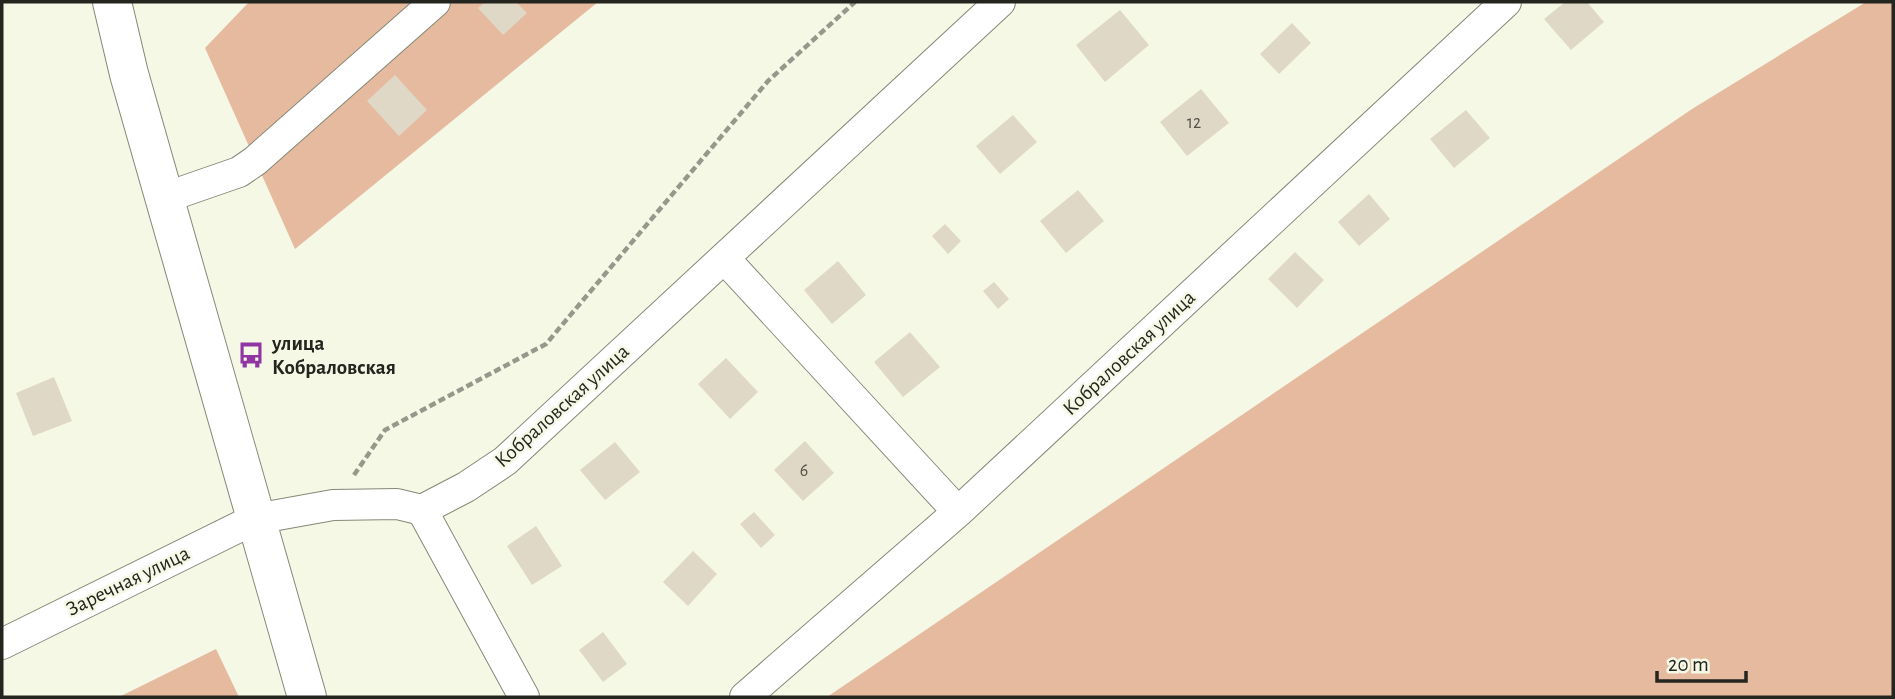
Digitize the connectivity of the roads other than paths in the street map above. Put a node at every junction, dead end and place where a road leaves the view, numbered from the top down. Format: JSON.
{"nodes":[{"id":1,"x":112,"y":2,"type":"edge"},
{"id":2,"x":435,"y":2,"type":"edge"},
{"id":3,"x":1000,"y":2,"type":"edge"},
{"id":4,"x":1506,"y":2,"type":"edge"},
{"id":5,"x":164,"y":198,"type":"junction"},
{"id":6,"x":724,"y":258,"type":"junction"},
{"id":7,"x":422,"y":510,"type":"junction"},
{"id":8,"x":958,"y":512,"type":"junction"},
{"id":9,"x":255,"y":519,"type":"junction"},
{"id":10,"x":2,"y":644,"type":"edge"},
{"id":11,"x":307,"y":697,"type":"edge"},
{"id":12,"x":524,"y":697,"type":"edge"},
{"id":13,"x":745,"y":697,"type":"edge"}],
"edges":[{"from":1,"to":5,"type":"street"},
{"from":2,"to":5,"type":"street"},
{"from":3,"to":6,"type":"street","name":"Кобраловская улица"},
{"from":4,"to":8,"type":"street","name":"Кобраловская улица"},
{"from":5,"to":9,"type":"street"},
{"from":6,"to":7,"type":"street","name":"Кобраловская улица"},
{"from":6,"to":8,"type":"street"},
{"from":7,"to":9,"type":"street"},
{"from":7,"to":12,"type":"street"},
{"from":8,"to":13,"type":"street","name":"Кобраловская улица"},
{"from":9,"to":10,"type":"street","name":"Заречная улица"},
{"from":9,"to":11,"type":"street"}]}
